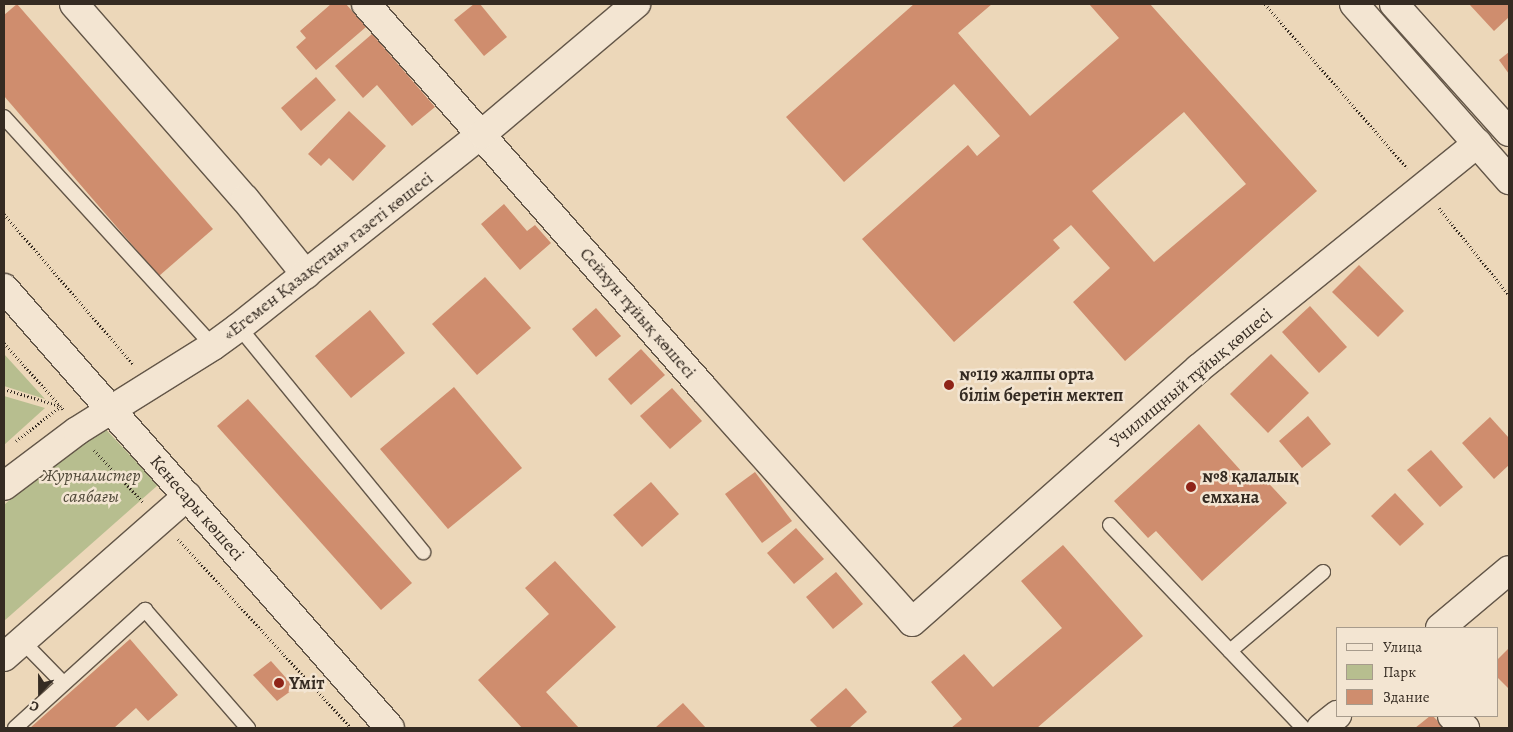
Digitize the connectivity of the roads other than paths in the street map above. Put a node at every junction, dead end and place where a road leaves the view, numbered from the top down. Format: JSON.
{"nodes":[{"id":1,"x":74,"y":4,"type":"edge"},
{"id":2,"x":366,"y":4,"type":"edge"},
{"id":3,"x":636,"y":4,"type":"edge"},
{"id":4,"x":1354,"y":4,"type":"edge"},
{"id":5,"x":1394,"y":4,"type":"edge"},
{"id":6,"x":4,"y":117,"type":"edge"},
{"id":7,"x":1509,"y":132,"type":"edge"},
{"id":8,"x":482,"y":134,"type":"junction"},
{"id":9,"x":1484,"y":151,"type":"junction"},
{"id":10,"x":1509,"y":180,"type":"edge"},
{"id":11,"x":1509,"y":193,"type":"edge"},
{"id":12,"x":306,"y":275,"type":"junction"},
{"id":13,"x":4,"y":288,"type":"edge"},
{"id":14,"x":239,"y":328,"type":"junction"},
{"id":15,"x":214,"y":346,"type":"junction"},
{"id":16,"x":111,"y":410,"type":"junction"},
{"id":17,"x":4,"y":486,"type":"edge"},
{"id":18,"x":187,"y":496,"type":"junction"},
{"id":19,"x":1110,"y":525,"type":"dead end"},
{"id":20,"x":423,"y":552,"type":"dead end"},
{"id":21,"x":1509,"y":570,"type":"edge"},
{"id":22,"x":1323,"y":572,"type":"dead end"},
{"id":23,"x":912,"y":622,"type":"joint"},
{"id":24,"x":1441,"y":627,"type":"edge"},
{"id":25,"x":13,"y":649,"type":"edge"},
{"id":26,"x":1230,"y":651,"type":"junction"},
{"id":27,"x":63,"y":684,"type":"junction"},
{"id":28,"x":1336,"y":716,"type":"edge"},
{"id":29,"x":1453,"y":717,"type":"edge"},
{"id":30,"x":15,"y":728,"type":"edge"},
{"id":31,"x":248,"y":728,"type":"edge"},
{"id":32,"x":390,"y":728,"type":"edge"},
{"id":33,"x":1303,"y":728,"type":"edge"},
{"id":34,"x":1321,"y":728,"type":"edge"},
{"id":35,"x":1465,"y":728,"type":"edge"}],
"edges":[{"from":1,"to":12,"type":"street"},
{"from":2,"to":8,"type":"street","name":"Сейхун тұйық көшесі"},
{"from":3,"to":8,"type":"street","name":"«Егемен Қазақстан» газеті көшесі"},
{"from":4,"to":9,"type":"street"},
{"from":5,"to":7,"type":"street"},
{"from":6,"to":15,"type":"lane"},
{"from":8,"to":12,"type":"street","name":"«Егемен Қазақстан» газеті көшесі"},
{"from":8,"to":23,"type":"street","name":"Сейхун тұйық көшесі"},
{"from":9,"to":10,"type":"street"},
{"from":9,"to":11,"type":"street"},
{"from":9,"to":23,"type":"street","name":"Училищный тұйық көшесі"},
{"from":12,"to":14,"type":"street","name":"«Егемен Қазақстан» газеті көшесі"},
{"from":13,"to":16,"type":"street","name":"Кенесары көшесі"},
{"from":14,"to":15,"type":"street","name":"«Егемен Қазақстан» газеті көшесі"},
{"from":14,"to":20,"type":"lane"},
{"from":15,"to":16,"type":"street","name":"«Егемен Қазақстан» газеті көшесі"},
{"from":16,"to":17,"type":"street","name":"«Егемен Қазақстан» газеті көшесі"},
{"from":16,"to":18,"type":"street","name":"Кенесары көшесі"},
{"from":18,"to":25,"type":"street"},
{"from":18,"to":32,"type":"street","name":"Кенесары көшесі"},
{"from":19,"to":26,"type":"lane"},
{"from":21,"to":24,"type":"street"},
{"from":22,"to":26,"type":"lane"},
{"from":25,"to":27,"type":"lane"},
{"from":26,"to":33,"type":"lane"},
{"from":27,"to":30,"type":"lane"},
{"from":27,"to":31,"type":"lane"},
{"from":28,"to":34,"type":"street"},
{"from":29,"to":35,"type":"street"}]}
